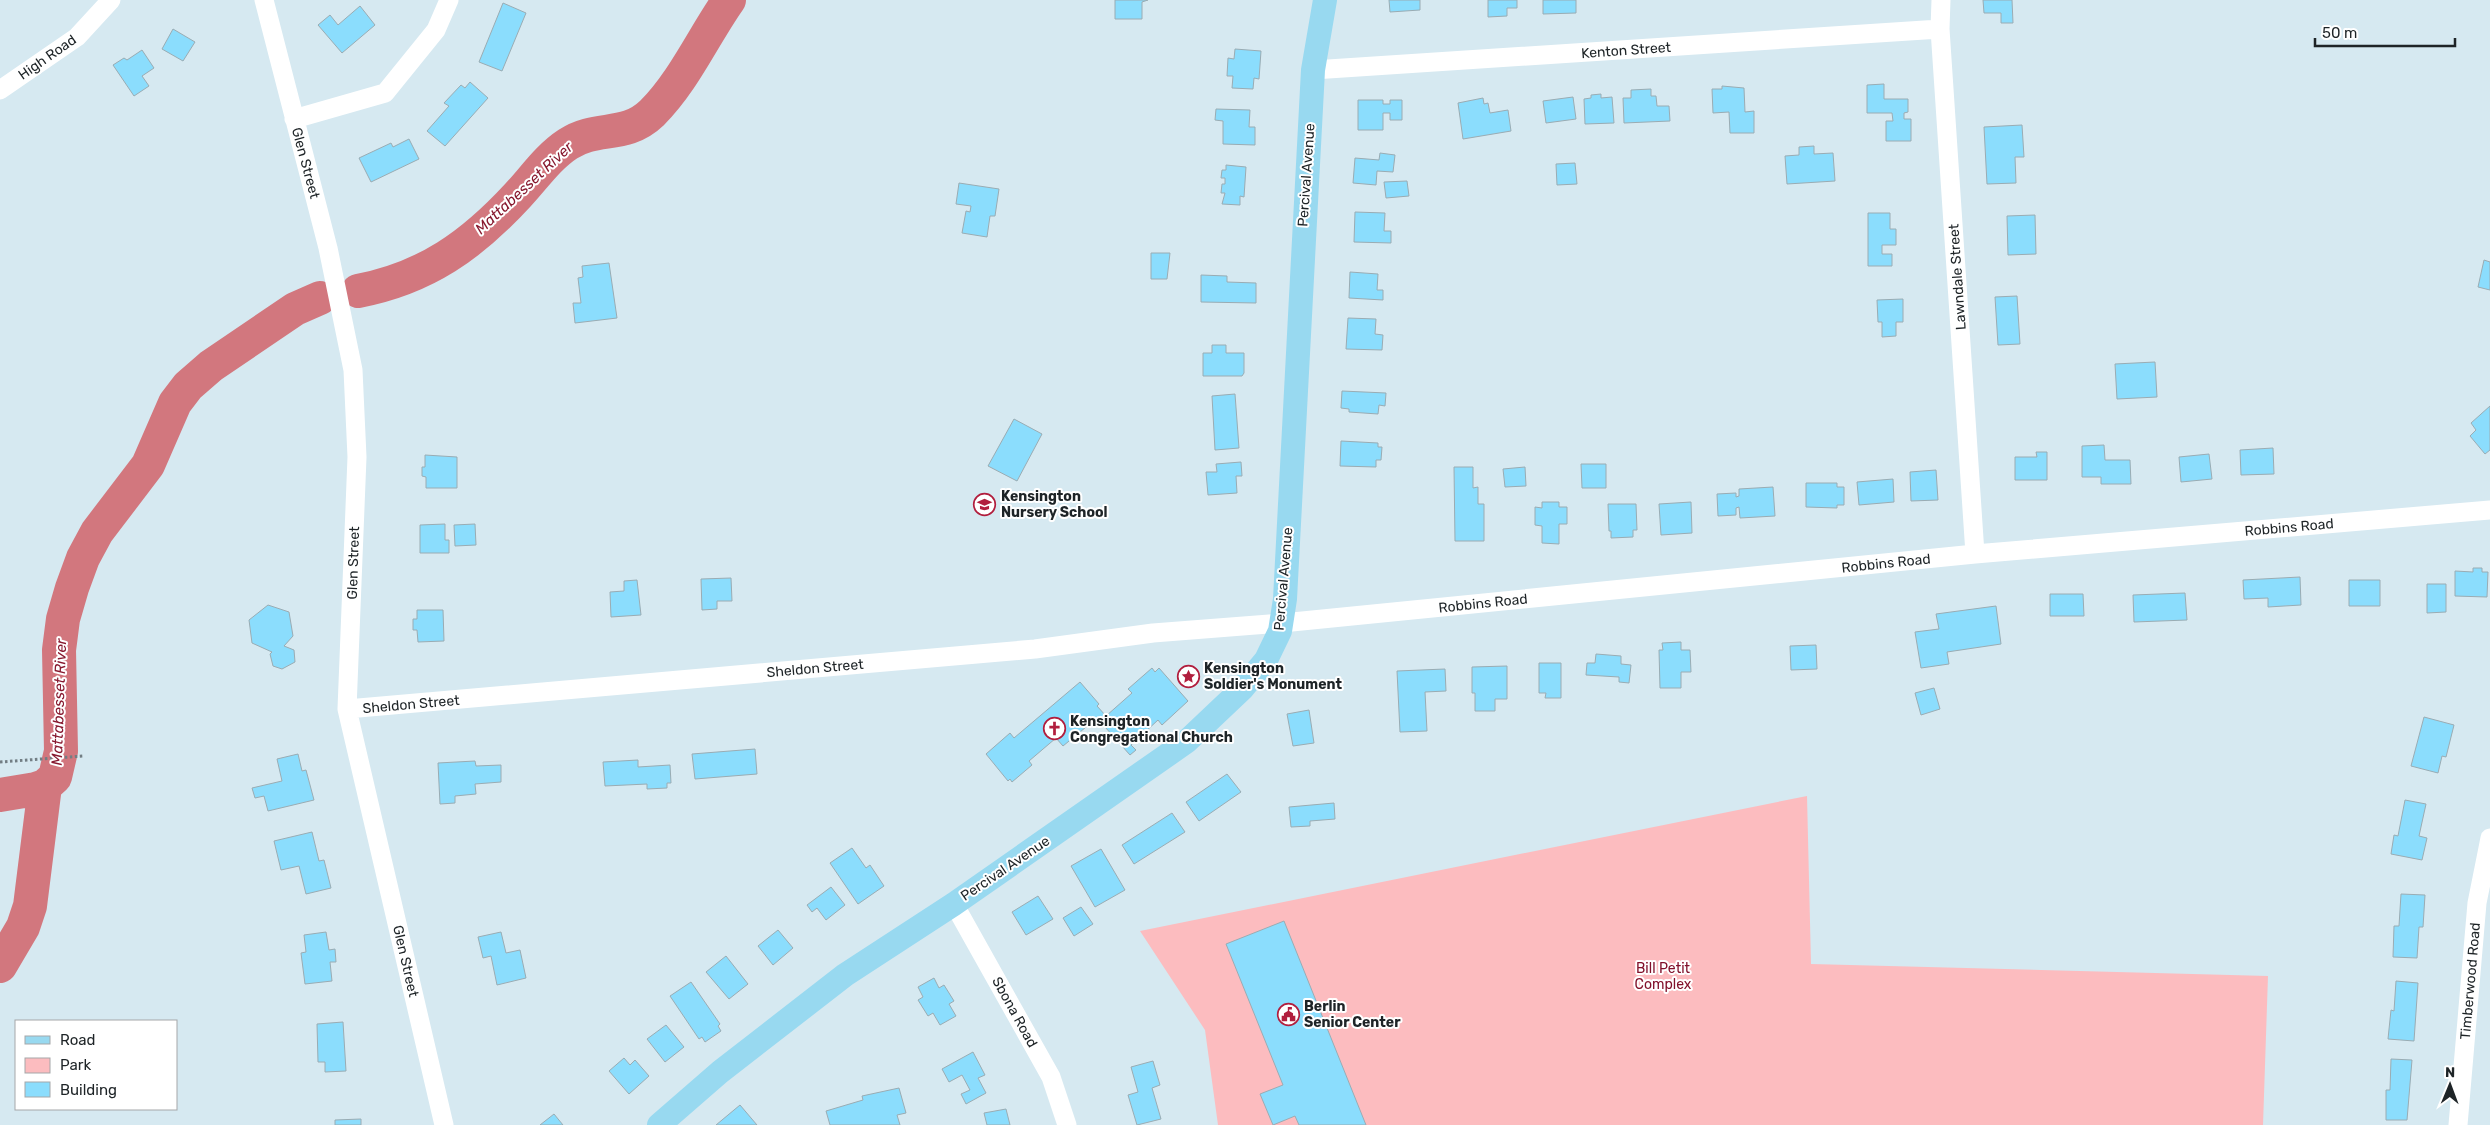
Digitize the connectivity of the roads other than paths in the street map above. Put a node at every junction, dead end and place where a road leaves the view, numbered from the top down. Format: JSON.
{"nodes":[{"id":1,"x":111,"y":0,"type":"edge"},
{"id":2,"x":264,"y":0,"type":"edge"},
{"id":3,"x":449,"y":0,"type":"edge"},
{"id":4,"x":1325,"y":0,"type":"edge"},
{"id":5,"x":1941,"y":0,"type":"edge"},
{"id":6,"x":1940,"y":29,"type":"junction"},
{"id":7,"x":1313,"y":70,"type":"junction"},
{"id":8,"x":0,"y":90,"type":"edge"},
{"id":9,"x":294,"y":119,"type":"junction"},
{"id":10,"x":2490,"y":510,"type":"edge"},
{"id":11,"x":1975,"y":554,"type":"junction"},
{"id":12,"x":1282,"y":623,"type":"junction"},
{"id":13,"x":347,"y":710,"type":"junction"},
{"id":14,"x":2490,"y":838,"type":"edge"},
{"id":15,"x":954,"y":904,"type":"junction"},
{"id":16,"x":2483,"y":904,"type":"edge"},
{"id":17,"x":444,"y":1125,"type":"edge"},
{"id":18,"x":659,"y":1125,"type":"edge"},
{"id":19,"x":1067,"y":1125,"type":"edge"},
{"id":20,"x":2458,"y":1125,"type":"edge"}],
"edges":[{"from":1,"to":8,"type":"street","name":"High Road"},
{"from":2,"to":9,"type":"street","name":"Glen Street"},
{"from":3,"to":9,"type":"street"},
{"from":4,"to":7,"type":"main road","name":"Percival Avenue"},
{"from":5,"to":6,"type":"street","name":"Lawndale Street"},
{"from":6,"to":7,"type":"street","name":"Kenton Street"},
{"from":6,"to":11,"type":"street","name":"Lawndale Street"},
{"from":7,"to":12,"type":"main road","name":"Percival Avenue"},
{"from":9,"to":13,"type":"street","name":"Glen Street"},
{"from":10,"to":11,"type":"street","name":"Robbins Road"},
{"from":11,"to":12,"type":"street","name":"Robbins Road"},
{"from":12,"to":13,"type":"street","name":"Sheldon Street"},
{"from":12,"to":15,"type":"main road","name":"Percival Avenue"},
{"from":13,"to":17,"type":"street","name":"Glen Street"},
{"from":14,"to":16,"type":"street","name":"Timberwood Road"},
{"from":15,"to":18,"type":"main road","name":"Percival Avenue"},
{"from":15,"to":19,"type":"street","name":"Sbona Road"},
{"from":16,"to":20,"type":"street","name":"Timberwood Road"}]}
